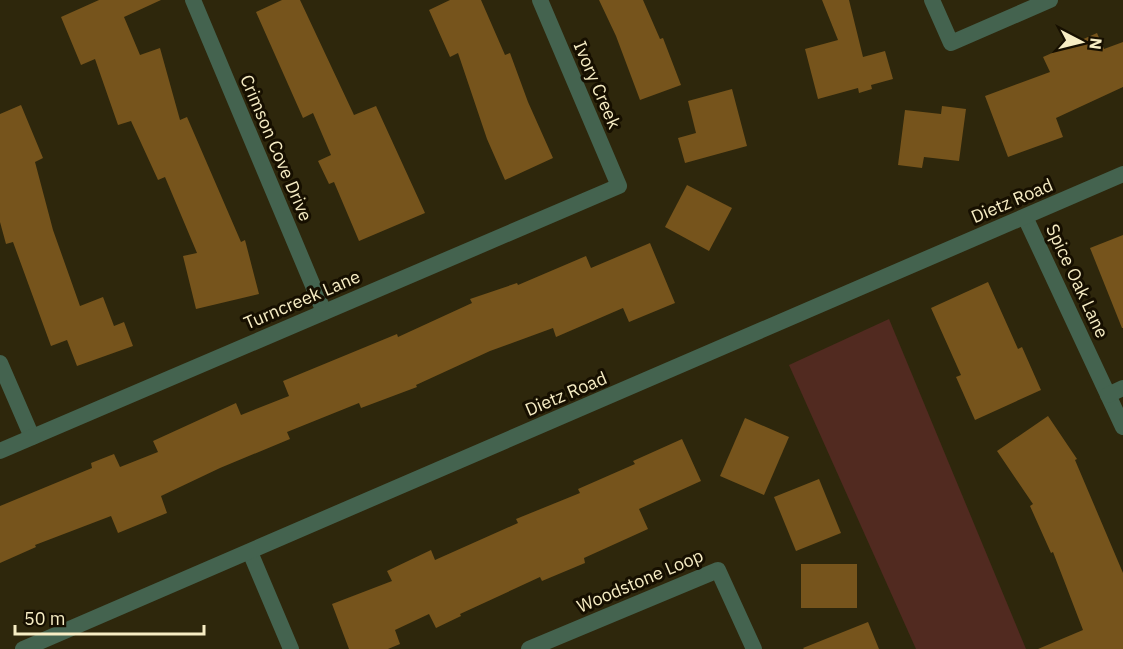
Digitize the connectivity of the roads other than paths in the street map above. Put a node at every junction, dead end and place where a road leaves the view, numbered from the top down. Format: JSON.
{"nodes":[{"id":1,"x":193,"y":0,"type":"edge"},
{"id":2,"x":540,"y":0,"type":"edge"},
{"id":3,"x":932,"y":0,"type":"edge"},
{"id":4,"x":1050,"y":0,"type":"edge"},
{"id":5,"x":1123,"y":174,"type":"edge"},
{"id":6,"x":619,"y":186,"type":"joint"},
{"id":7,"x":1025,"y":217,"type":"junction"},
{"id":8,"x":324,"y":312,"type":"junction"},
{"id":9,"x":0,"y":363,"type":"edge"},
{"id":10,"x":1116,"y":391,"type":"edge"},
{"id":11,"x":1123,"y":427,"type":"edge"},
{"id":12,"x":32,"y":437,"type":"junction"},
{"id":13,"x":0,"y":451,"type":"edge"},
{"id":14,"x":250,"y":552,"type":"junction"},
{"id":15,"x":23,"y":649,"type":"edge"},
{"id":16,"x":291,"y":649,"type":"edge"},
{"id":17,"x":529,"y":649,"type":"edge"},
{"id":18,"x":754,"y":649,"type":"edge"}],
"edges":[{"from":1,"to":8,"type":"street","name":"Crimson Cove Drive"},
{"from":2,"to":6,"type":"street","name":"Ivory Creek"},
{"from":3,"to":4,"type":"street"},
{"from":5,"to":7,"type":"street","name":"Dietz Road"},
{"from":6,"to":8,"type":"street","name":"Turncreek Lane"},
{"from":7,"to":10,"type":"street","name":"Spice Oak Lane"},
{"from":7,"to":14,"type":"street","name":"Dietz Road"},
{"from":8,"to":12,"type":"street","name":"Turncreek Lane"},
{"from":9,"to":12,"type":"street"},
{"from":10,"to":11,"type":"street","name":"Spice Oak Lane"},
{"from":12,"to":13,"type":"street","name":"Turncreek Lane"},
{"from":14,"to":15,"type":"street","name":"Dietz Road"},
{"from":14,"to":16,"type":"street"},
{"from":17,"to":18,"type":"street","name":"Woodstone Loop"}]}
